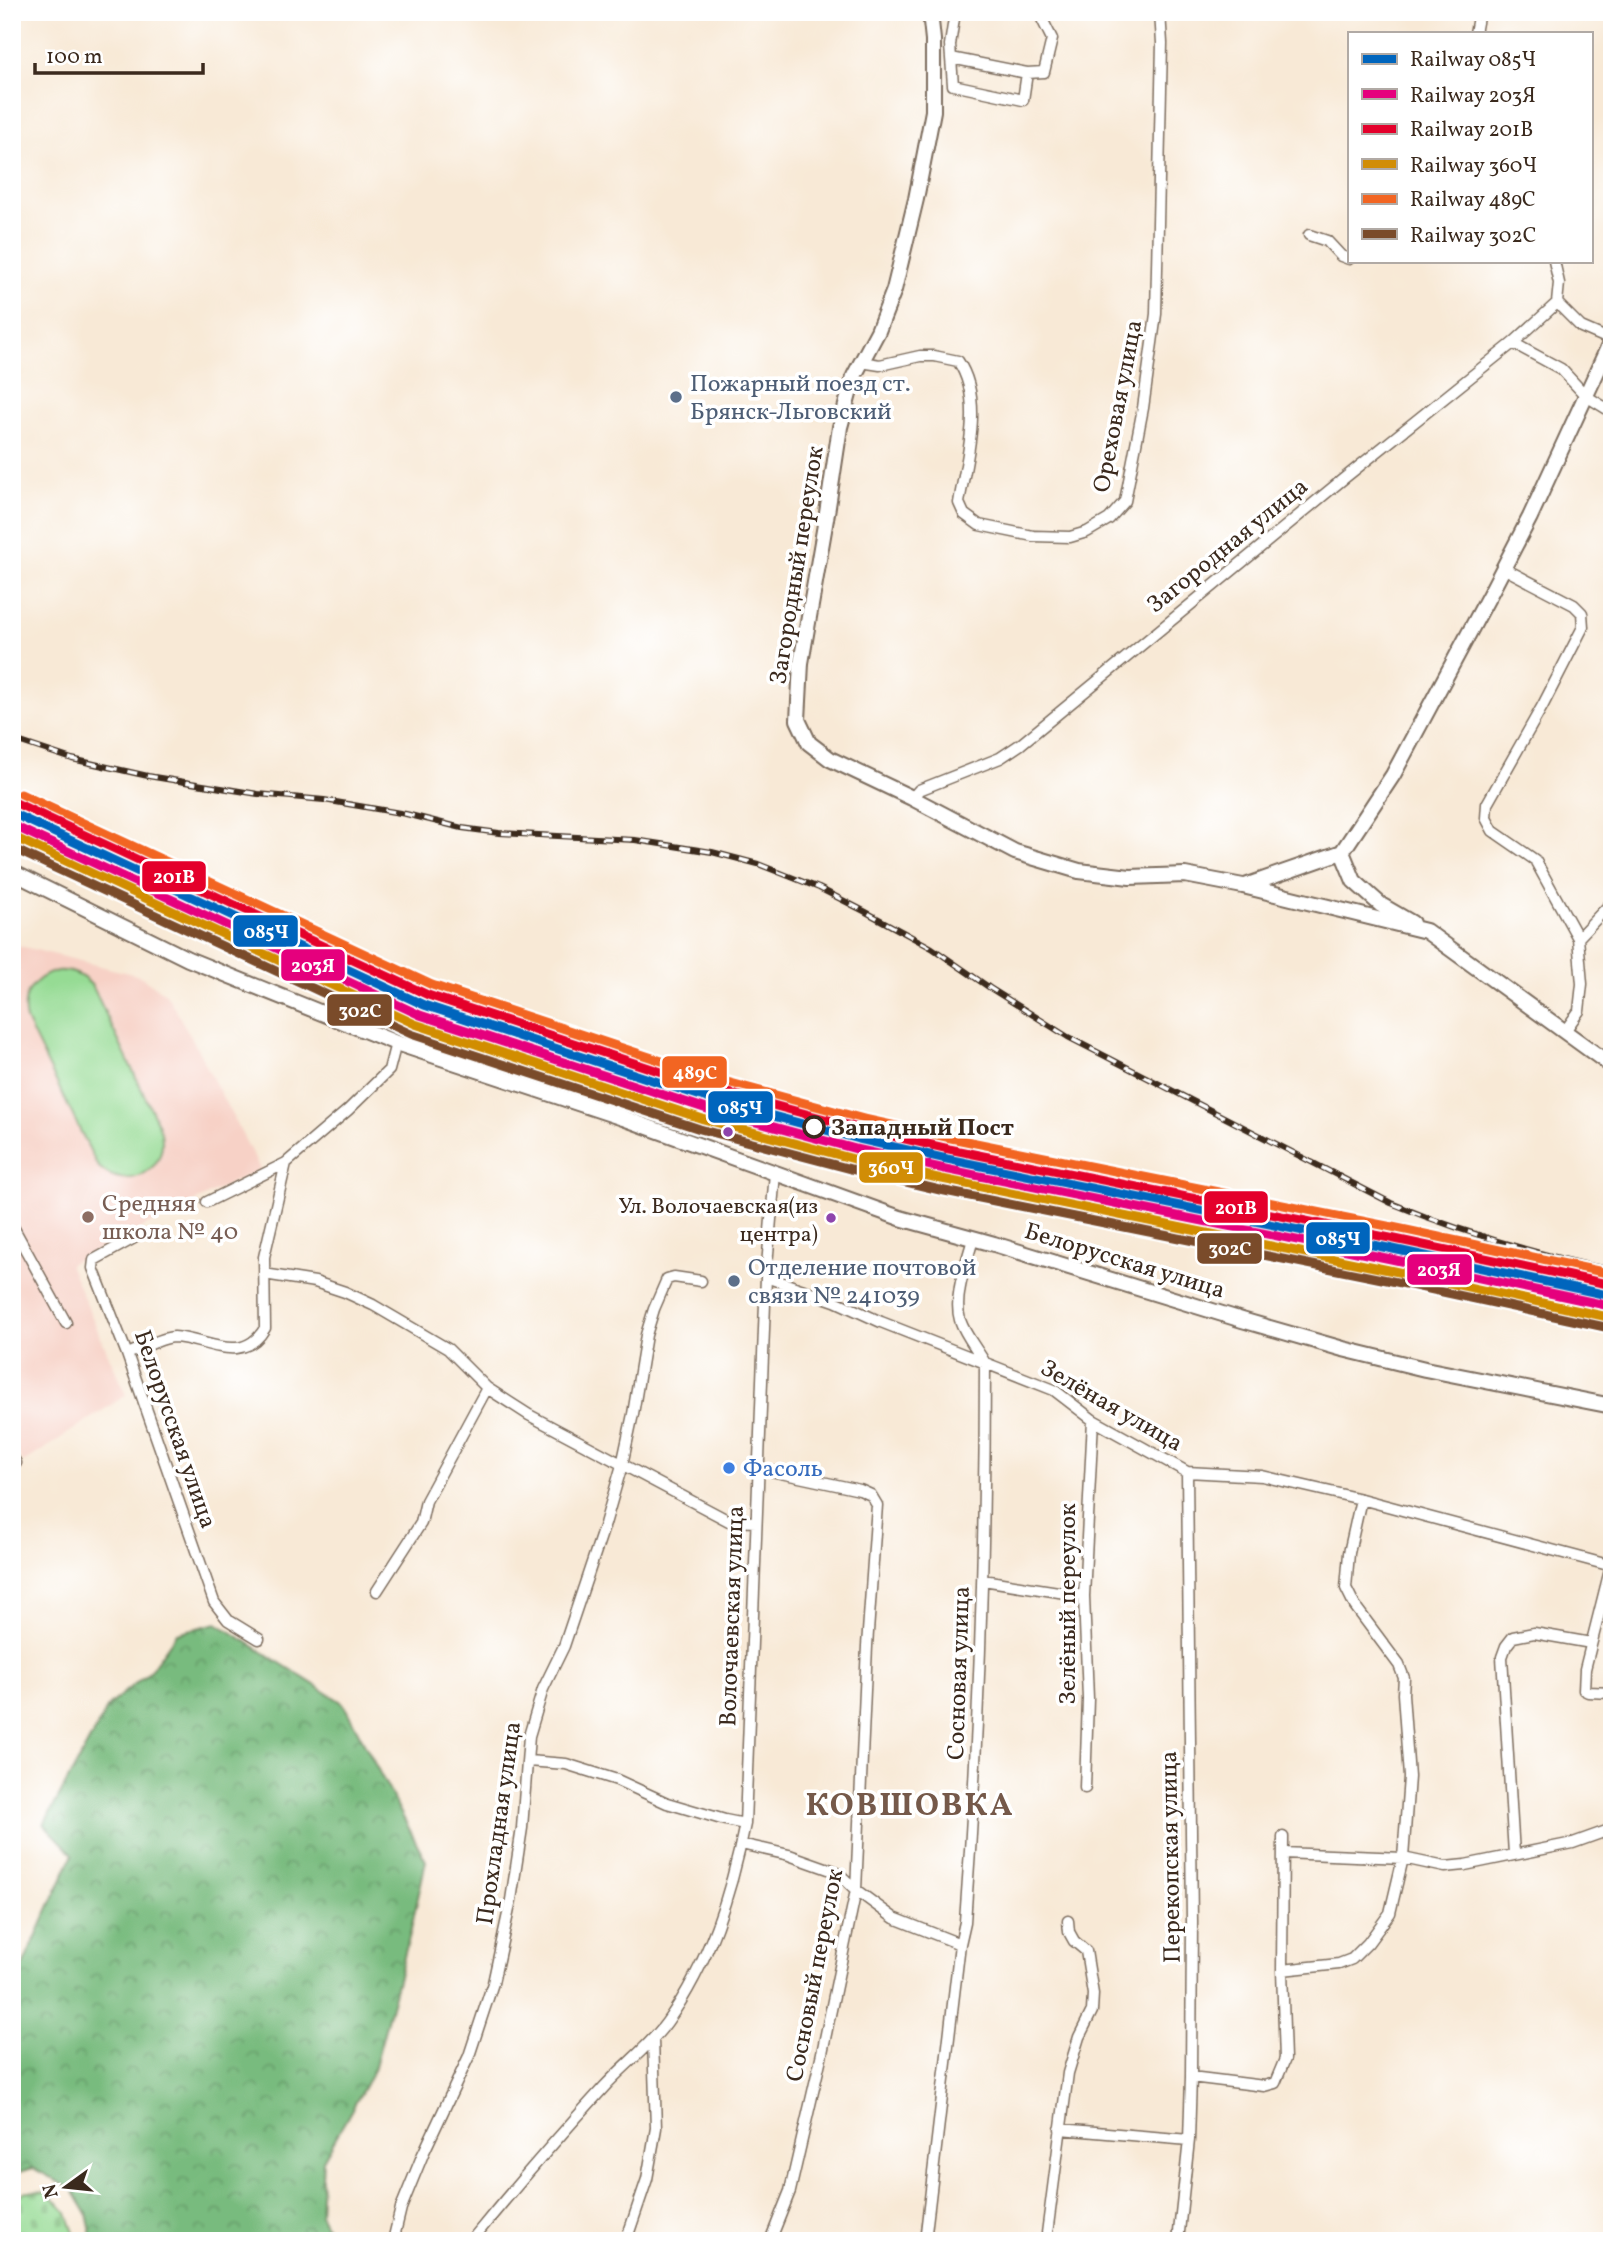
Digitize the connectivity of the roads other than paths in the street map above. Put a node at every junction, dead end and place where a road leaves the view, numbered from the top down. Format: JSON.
{"nodes":[{"id":1,"x":930,"y":12,"type":"edge"},
{"id":2,"x":955,"y":12,"type":"edge"},
{"id":3,"x":1027,"y":12,"type":"edge"},
{"id":4,"x":1160,"y":12,"type":"edge"},
{"id":5,"x":1479,"y":12,"type":"edge"},
{"id":6,"x":1475,"y":32,"type":"edge"},
{"id":7,"x":951,"y":58,"type":"junction"},
{"id":8,"x":1027,"y":73,"type":"junction"},
{"id":9,"x":1309,"y":235,"type":"dead end"},
{"id":10,"x":1348,"y":259,"type":"edge"},
{"id":11,"x":1554,"y":262,"type":"edge"},
{"id":12,"x":1557,"y":303,"type":"junction"},
{"id":13,"x":1611,"y":339,"type":"edge"},
{"id":14,"x":1514,"y":343,"type":"junction"},
{"id":15,"x":861,"y":362,"type":"junction"},
{"id":16,"x":1586,"y":396,"type":"junction"},
{"id":17,"x":1612,"y":412,"type":"edge"},
{"id":18,"x":1503,"y":568,"type":"junction"},
{"id":19,"x":912,"y":798,"type":"junction"},
{"id":20,"x":1342,"y":852,"type":"junction"},
{"id":21,"x":12,"y":872,"type":"edge"},
{"id":22,"x":1243,"y":886,"type":"junction"},
{"id":23,"x":1612,"y":902,"type":"edge"},
{"id":24,"x":1426,"y":932,"type":"junction"},
{"id":25,"x":1578,"y":937,"type":"junction"},
{"id":26,"x":1565,"y":1031,"type":"junction"},
{"id":27,"x":396,"y":1044,"type":"junction"},
{"id":28,"x":1612,"y":1066,"type":"edge"},
{"id":29,"x":286,"y":1163,"type":"junction"},
{"id":30,"x":775,"y":1172,"type":"junction"},
{"id":31,"x":207,"y":1202,"type":"dead end"},
{"id":32,"x":12,"y":1225,"type":"edge"},
{"id":33,"x":135,"y":1238,"type":"dead end"},
{"id":34,"x":973,"y":1239,"type":"junction"},
{"id":35,"x":264,"y":1274,"type":"junction"},
{"id":36,"x":766,"y":1277,"type":"junction"},
{"id":37,"x":701,"y":1282,"type":"dead end"},
{"id":38,"x":66,"y":1323,"type":"dead end"},
{"id":39,"x":127,"y":1354,"type":"junction"},
{"id":40,"x":985,"y":1363,"type":"junction"},
{"id":41,"x":486,"y":1388,"type":"junction"},
{"id":42,"x":1612,"y":1406,"type":"edge"},
{"id":43,"x":1094,"y":1420,"type":"junction"},
{"id":44,"x":622,"y":1465,"type":"junction"},
{"id":45,"x":757,"y":1468,"type":"junction"},
{"id":46,"x":1187,"y":1472,"type":"junction"},
{"id":47,"x":1361,"y":1499,"type":"junction"},
{"id":48,"x":755,"y":1522,"type":"junction"},
{"id":49,"x":1611,"y":1566,"type":"edge"},
{"id":50,"x":983,"y":1580,"type":"junction"},
{"id":51,"x":377,"y":1591,"type":"dead end"},
{"id":52,"x":1084,"y":1596,"type":"junction"},
{"id":53,"x":259,"y":1639,"type":"dead end"},
{"id":54,"x":1591,"y":1643,"type":"junction"},
{"id":55,"x":1612,"y":1693,"type":"edge"},
{"id":56,"x":528,"y":1761,"type":"junction"},
{"id":57,"x":1085,"y":1788,"type":"dead end"},
{"id":58,"x":745,"y":1824,"type":"junction"},
{"id":59,"x":1612,"y":1829,"type":"edge"},
{"id":60,"x":1283,"y":1838,"type":"dead end"},
{"id":61,"x":741,"y":1844,"type":"junction"},
{"id":62,"x":1283,"y":1853,"type":"junction"},
{"id":63,"x":1514,"y":1854,"type":"junction"},
{"id":64,"x":1403,"y":1858,"type":"junction"},
{"id":65,"x":856,"y":1890,"type":"junction"},
{"id":66,"x":1068,"y":1920,"type":"dead end"},
{"id":67,"x":960,"y":1944,"type":"junction"},
{"id":68,"x":1282,"y":1970,"type":"junction"},
{"id":69,"x":653,"y":2040,"type":"junction"},
{"id":70,"x":1191,"y":2077,"type":"junction"},
{"id":71,"x":1060,"y":2129,"type":"junction"},
{"id":72,"x":1189,"y":2140,"type":"junction"},
{"id":73,"x":393,"y":2241,"type":"edge"},
{"id":74,"x":471,"y":2241,"type":"edge"},
{"id":75,"x":626,"y":2241,"type":"edge"},
{"id":76,"x":770,"y":2241,"type":"edge"},
{"id":77,"x":925,"y":2241,"type":"edge"},
{"id":78,"x":1046,"y":2241,"type":"edge"},
{"id":79,"x":1178,"y":2241,"type":"edge"}],
"edges":[{"from":1,"to":15,"type":"street","name":"Загородный переулок"},
{"from":2,"to":7,"type":"street"},
{"from":3,"to":8,"type":"street"},
{"from":4,"to":15,"type":"street","name":"Ореховая улица"},
{"from":5,"to":6,"type":"street"},
{"from":7,"to":8,"type":"street"},
{"from":7,"to":8,"type":"street"},
{"from":9,"to":10,"type":"street"},
{"from":11,"to":12,"type":"street"},
{"from":12,"to":13,"type":"street"},
{"from":12,"to":14,"type":"street","name":"Загородная улица"},
{"from":13,"to":16,"type":"street"},
{"from":14,"to":16,"type":"street"},
{"from":14,"to":19,"type":"street","name":"Загородная улица"},
{"from":15,"to":19,"type":"street","name":"Загородный переулок"},
{"from":16,"to":17,"type":"street"},
{"from":16,"to":18,"type":"street"},
{"from":18,"to":20,"type":"street"},
{"from":18,"to":25,"type":"street"},
{"from":19,"to":22,"type":"street"},
{"from":20,"to":22,"type":"street"},
{"from":20,"to":24,"type":"street"},
{"from":21,"to":27,"type":"street","name":"Белорусская улица"},
{"from":22,"to":24,"type":"street"},
{"from":23,"to":25,"type":"street"},
{"from":24,"to":26,"type":"street"},
{"from":25,"to":26,"type":"street"},
{"from":26,"to":28,"type":"street"},
{"from":27,"to":29,"type":"street"},
{"from":27,"to":30,"type":"street","name":"Белорусская улица"},
{"from":29,"to":31,"type":"street"},
{"from":29,"to":35,"type":"street"},
{"from":30,"to":34,"type":"street","name":"Белорусская улица"},
{"from":30,"to":36,"type":"street","name":"Волочаевская улица"},
{"from":32,"to":38,"type":"street"},
{"from":33,"to":39,"type":"street","name":"Белорусская улица"},
{"from":34,"to":40,"type":"street"},
{"from":34,"to":42,"type":"street","name":"Белорусская улица"},
{"from":35,"to":39,"type":"street"},
{"from":35,"to":41,"type":"street"},
{"from":36,"to":40,"type":"street","name":"Зелёная улица"},
{"from":36,"to":45,"type":"street","name":"Волочаевская улица"},
{"from":37,"to":44,"type":"street","name":"Прохладная улица"},
{"from":39,"to":53,"type":"street","name":"Белорусская улица"},
{"from":40,"to":43,"type":"street","name":"Зелёная улица"},
{"from":40,"to":50,"type":"street","name":"Сосновая улица"},
{"from":41,"to":44,"type":"street"},
{"from":41,"to":51,"type":"street"},
{"from":43,"to":46,"type":"street","name":"Зелёная улица"},
{"from":43,"to":52,"type":"street","name":"Зелёный переулок"},
{"from":44,"to":48,"type":"street"},
{"from":44,"to":56,"type":"street","name":"Прохладная улица"},
{"from":45,"to":48,"type":"street","name":"Волочаевская улица"},
{"from":45,"to":65,"type":"street","name":"Сосновый переулок"},
{"from":46,"to":47,"type":"street","name":"Зелёная улица"},
{"from":46,"to":70,"type":"street","name":"Перекопская улица"},
{"from":47,"to":49,"type":"street","name":"Зелёная улица"},
{"from":47,"to":64,"type":"street"},
{"from":48,"to":58,"type":"street","name":"Волочаевская улица"},
{"from":49,"to":54,"type":"street"},
{"from":50,"to":52,"type":"street"},
{"from":50,"to":67,"type":"street","name":"Сосновая улица"},
{"from":52,"to":57,"type":"street","name":"Зелёный переулок"},
{"from":54,"to":55,"type":"street"},
{"from":54,"to":63,"type":"street"},
{"from":56,"to":58,"type":"street"},
{"from":56,"to":73,"type":"street","name":"Прохладная улица"},
{"from":58,"to":61,"type":"street","name":"Волочаевская улица"},
{"from":59,"to":63,"type":"street"},
{"from":60,"to":62,"type":"street"},
{"from":61,"to":65,"type":"street"},
{"from":61,"to":69,"type":"street","name":"Волочаевская улица"},
{"from":62,"to":64,"type":"street"},
{"from":62,"to":68,"type":"street"},
{"from":63,"to":64,"type":"street"},
{"from":64,"to":68,"type":"street"},
{"from":65,"to":67,"type":"street"},
{"from":65,"to":76,"type":"street","name":"Сосновый переулок"},
{"from":66,"to":71,"type":"street"},
{"from":67,"to":77,"type":"street","name":"Сосновая улица"},
{"from":68,"to":70,"type":"street"},
{"from":69,"to":74,"type":"street","name":"Волочаевская улица"},
{"from":69,"to":75,"type":"street"},
{"from":70,"to":72,"type":"street","name":"Перекопская улица"},
{"from":71,"to":72,"type":"street"},
{"from":71,"to":78,"type":"street"},
{"from":72,"to":79,"type":"street","name":"Перекопская улица"}]}
